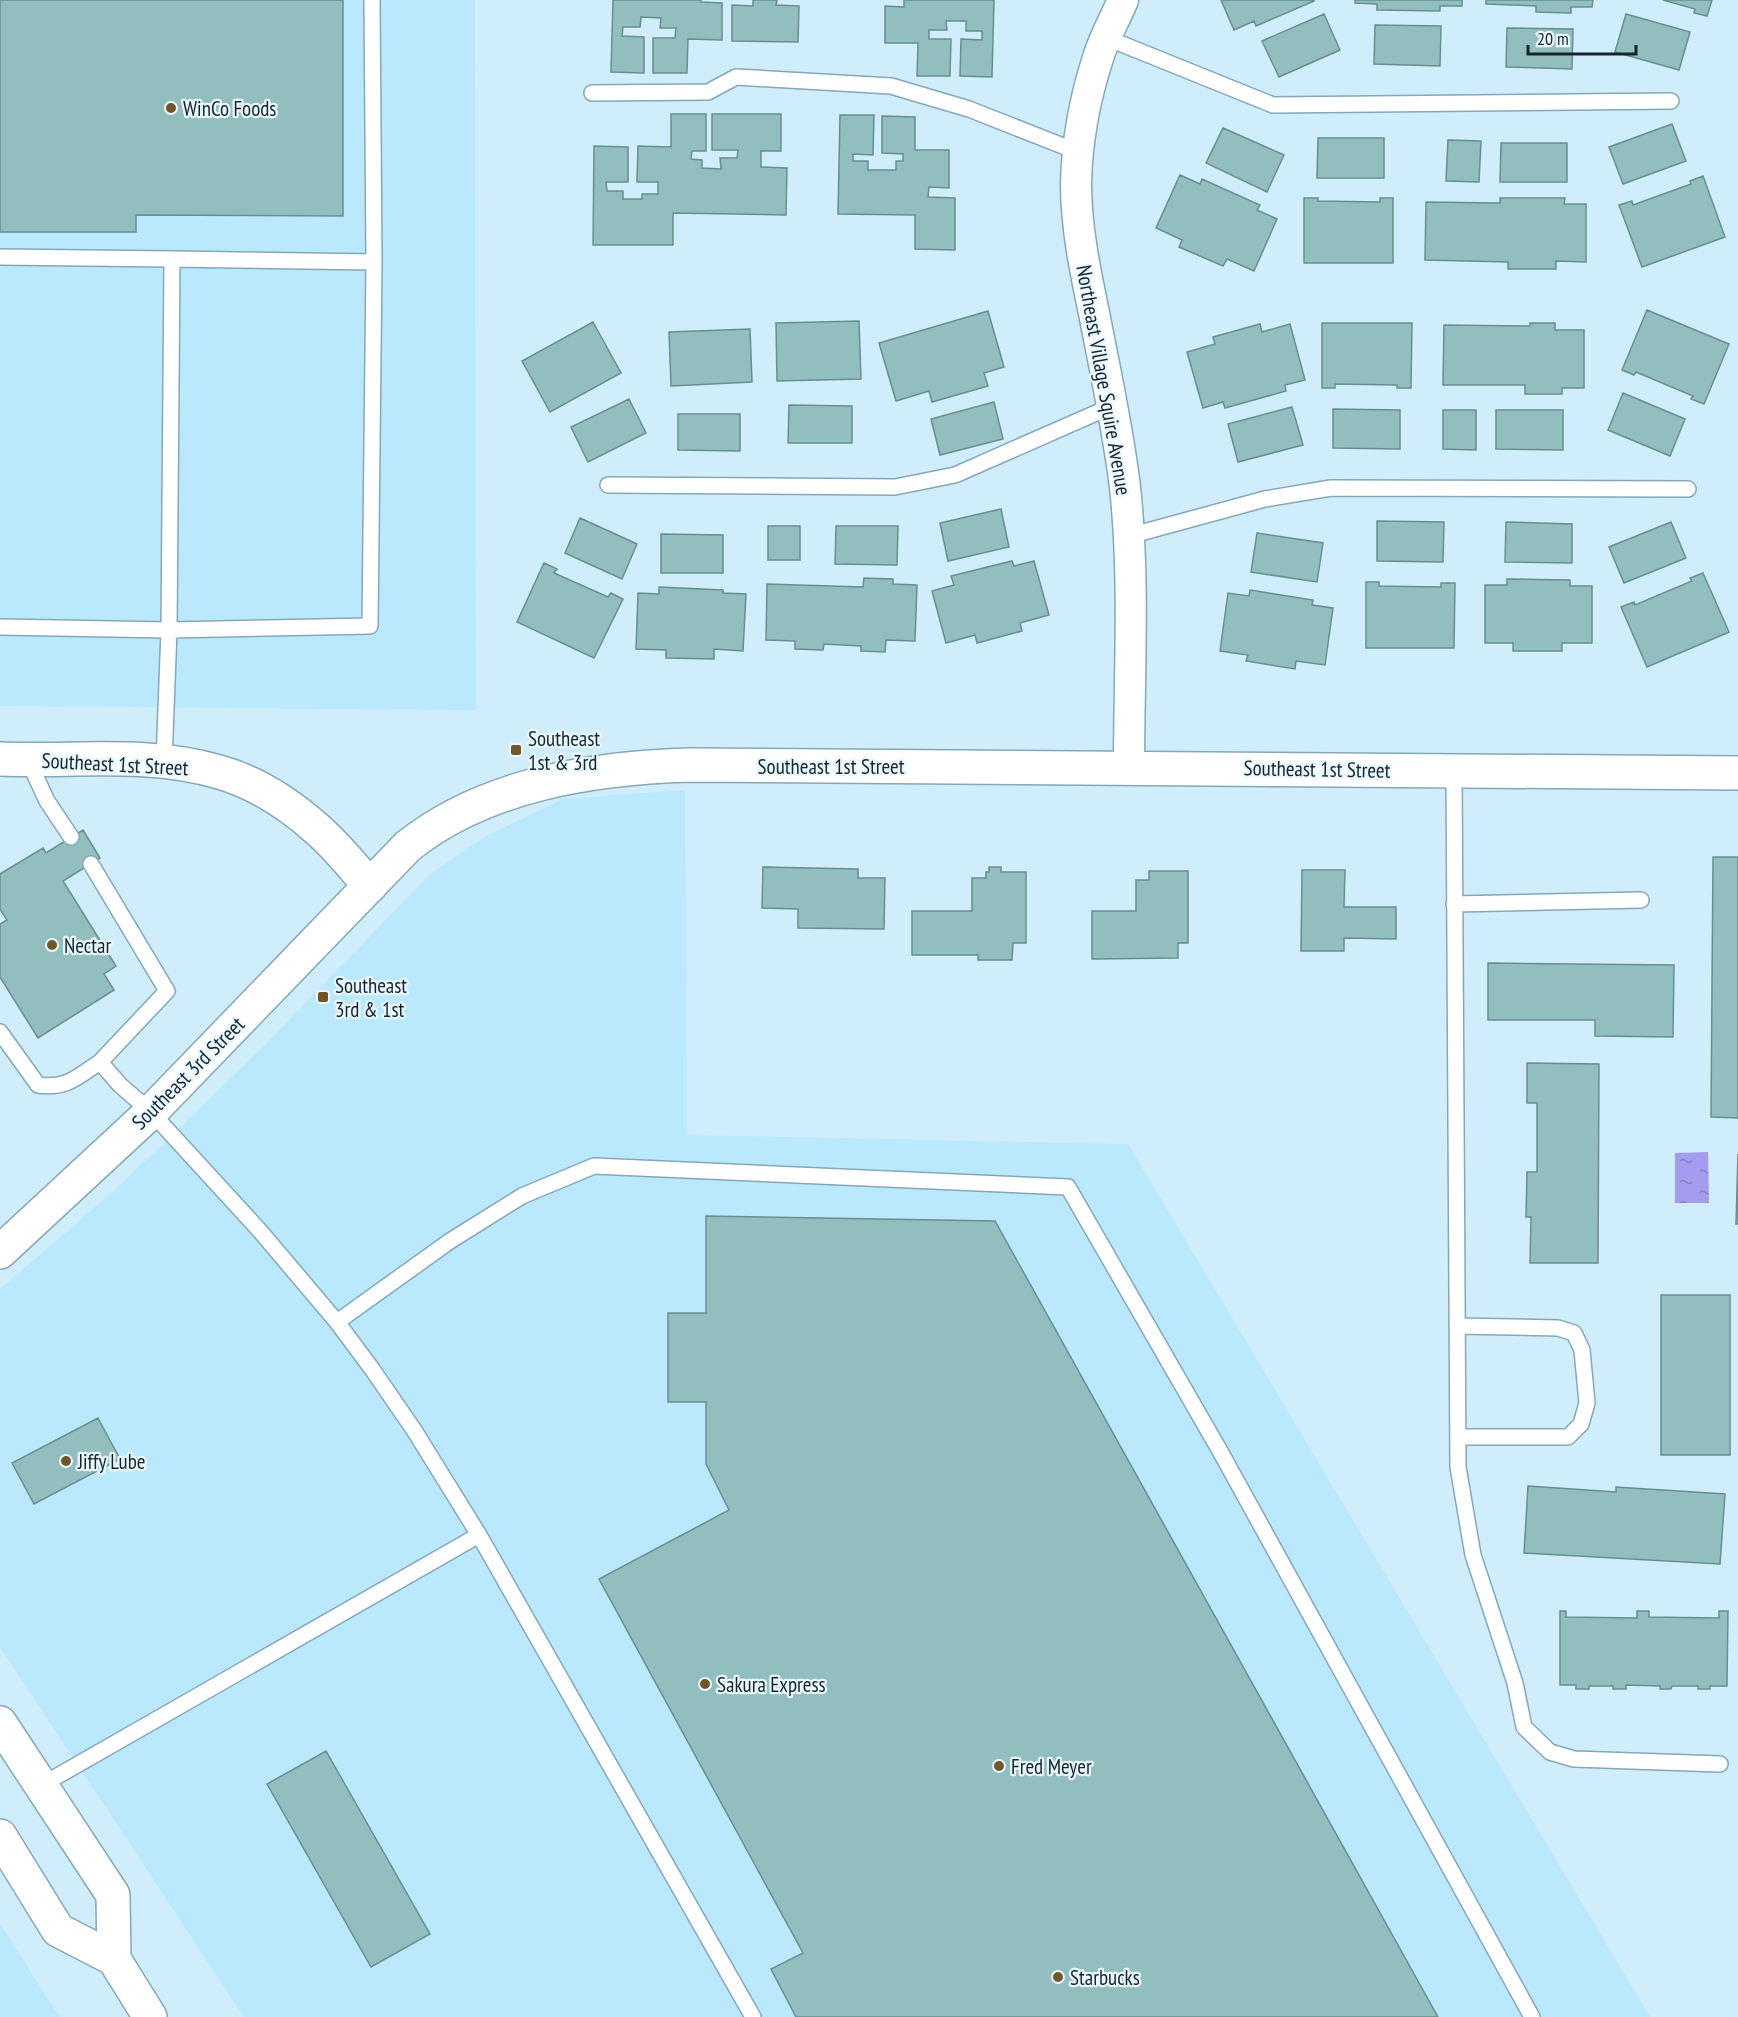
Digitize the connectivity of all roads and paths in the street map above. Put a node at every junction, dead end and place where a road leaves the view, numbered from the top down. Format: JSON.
{"nodes":[{"id":1,"x":372,"y":0,"type":"edge"},
{"id":2,"x":1123,"y":0,"type":"edge"},
{"id":3,"x":1107,"y":38,"type":"junction"},
{"id":4,"x":592,"y":93,"type":"dead end"},
{"id":5,"x":1671,"y":101,"type":"dead end"},
{"id":6,"x":1078,"y":152,"type":"junction"},
{"id":7,"x":0,"y":257,"type":"edge"},
{"id":8,"x":172,"y":259,"type":"junction"},
{"id":9,"x":374,"y":262,"type":"junction"},
{"id":10,"x":1112,"y":406,"type":"junction"},
{"id":11,"x":608,"y":485,"type":"dead end"},
{"id":12,"x":1688,"y":489,"type":"dead end"},
{"id":13,"x":1129,"y":536,"type":"junction"},
{"id":14,"x":0,"y":627,"type":"edge"},
{"id":15,"x":169,"y":630,"type":"junction"},
{"id":16,"x":14,"y":759,"type":"edge"},
{"id":17,"x":164,"y":762,"type":"junction"},
{"id":18,"x":1129,"y":768,"type":"junction"},
{"id":19,"x":1454,"y":771,"type":"junction"},
{"id":20,"x":1738,"y":773,"type":"edge"},
{"id":21,"x":71,"y":837,"type":"dead end"},
{"id":22,"x":91,"y":864,"type":"dead end"},
{"id":23,"x":370,"y":886,"type":"junction"},
{"id":24,"x":1641,"y":900,"type":"dead end"},
{"id":25,"x":1454,"y":904,"type":"junction"},
{"id":26,"x":0,"y":1032,"type":"edge"},
{"id":27,"x":100,"y":1062,"type":"junction"},
{"id":28,"x":151,"y":1112,"type":"junction"},
{"id":29,"x":2,"y":1246,"type":"edge"},
{"id":30,"x":337,"y":1322,"type":"junction"},
{"id":31,"x":1457,"y":1326,"type":"junction"},
{"id":32,"x":1458,"y":1437,"type":"junction"},
{"id":33,"x":479,"y":1535,"type":"junction"},
{"id":34,"x":0,"y":1723,"type":"edge"},
{"id":35,"x":1720,"y":1764,"type":"dead end"},
{"id":36,"x":40,"y":1786,"type":"junction"},
{"id":37,"x":0,"y":1836,"type":"edge"},
{"id":38,"x":114,"y":1959,"type":"junction"},
{"id":39,"x":150,"y":2017,"type":"edge"},
{"id":40,"x":753,"y":2017,"type":"edge"},
{"id":41,"x":1532,"y":2017,"type":"edge"}],
"edges":[{"from":1,"to":9,"type":"lane"},
{"from":2,"to":3,"type":"street","name":"Northeast Village Squire Avenue"},
{"from":3,"to":5,"type":"lane"},
{"from":3,"to":6,"type":"street","name":"Northeast Village Squire Avenue"},
{"from":4,"to":6,"type":"lane"},
{"from":6,"to":10,"type":"street","name":"Northeast Village Squire Avenue"},
{"from":7,"to":8,"type":"lane"},
{"from":8,"to":9,"type":"lane"},
{"from":8,"to":15,"type":"lane"},
{"from":9,"to":15,"type":"lane"},
{"from":10,"to":11,"type":"lane"},
{"from":10,"to":13,"type":"street","name":"Northeast Village Squire Avenue"},
{"from":12,"to":13,"type":"lane"},
{"from":13,"to":18,"type":"street","name":"Northeast Village Squire Avenue"},
{"from":14,"to":15,"type":"lane"},
{"from":15,"to":17,"type":"lane"},
{"from":16,"to":17,"type":"main road","name":"Southeast 1st Street"},
{"from":16,"to":21,"type":"lane"},
{"from":17,"to":23,"type":"main road","name":"Southeast 1st Street"},
{"from":18,"to":19,"type":"main road","name":"Southeast 1st Street"},
{"from":18,"to":23,"type":"main road","name":"Southeast 1st Street"},
{"from":19,"to":20,"type":"main road","name":"Southeast 1st Street"},
{"from":19,"to":25,"type":"lane"},
{"from":22,"to":27,"type":"lane"},
{"from":23,"to":28,"type":"main road","name":"Southeast 3rd Street"},
{"from":24,"to":25,"type":"lane"},
{"from":25,"to":31,"type":"lane"},
{"from":26,"to":27,"type":"lane"},
{"from":27,"to":28,"type":"lane"},
{"from":28,"to":29,"type":"main road","name":"Southeast 3rd Street"},
{"from":28,"to":30,"type":"lane"},
{"from":30,"to":33,"type":"lane"},
{"from":30,"to":41,"type":"lane"},
{"from":31,"to":32,"type":"lane"},
{"from":31,"to":32,"type":"lane"},
{"from":32,"to":35,"type":"lane"},
{"from":33,"to":36,"type":"lane"},
{"from":33,"to":40,"type":"lane"},
{"from":34,"to":36,"type":"main road"},
{"from":36,"to":38,"type":"main road"},
{"from":37,"to":38,"type":"main road"},
{"from":38,"to":39,"type":"main road"}]}
